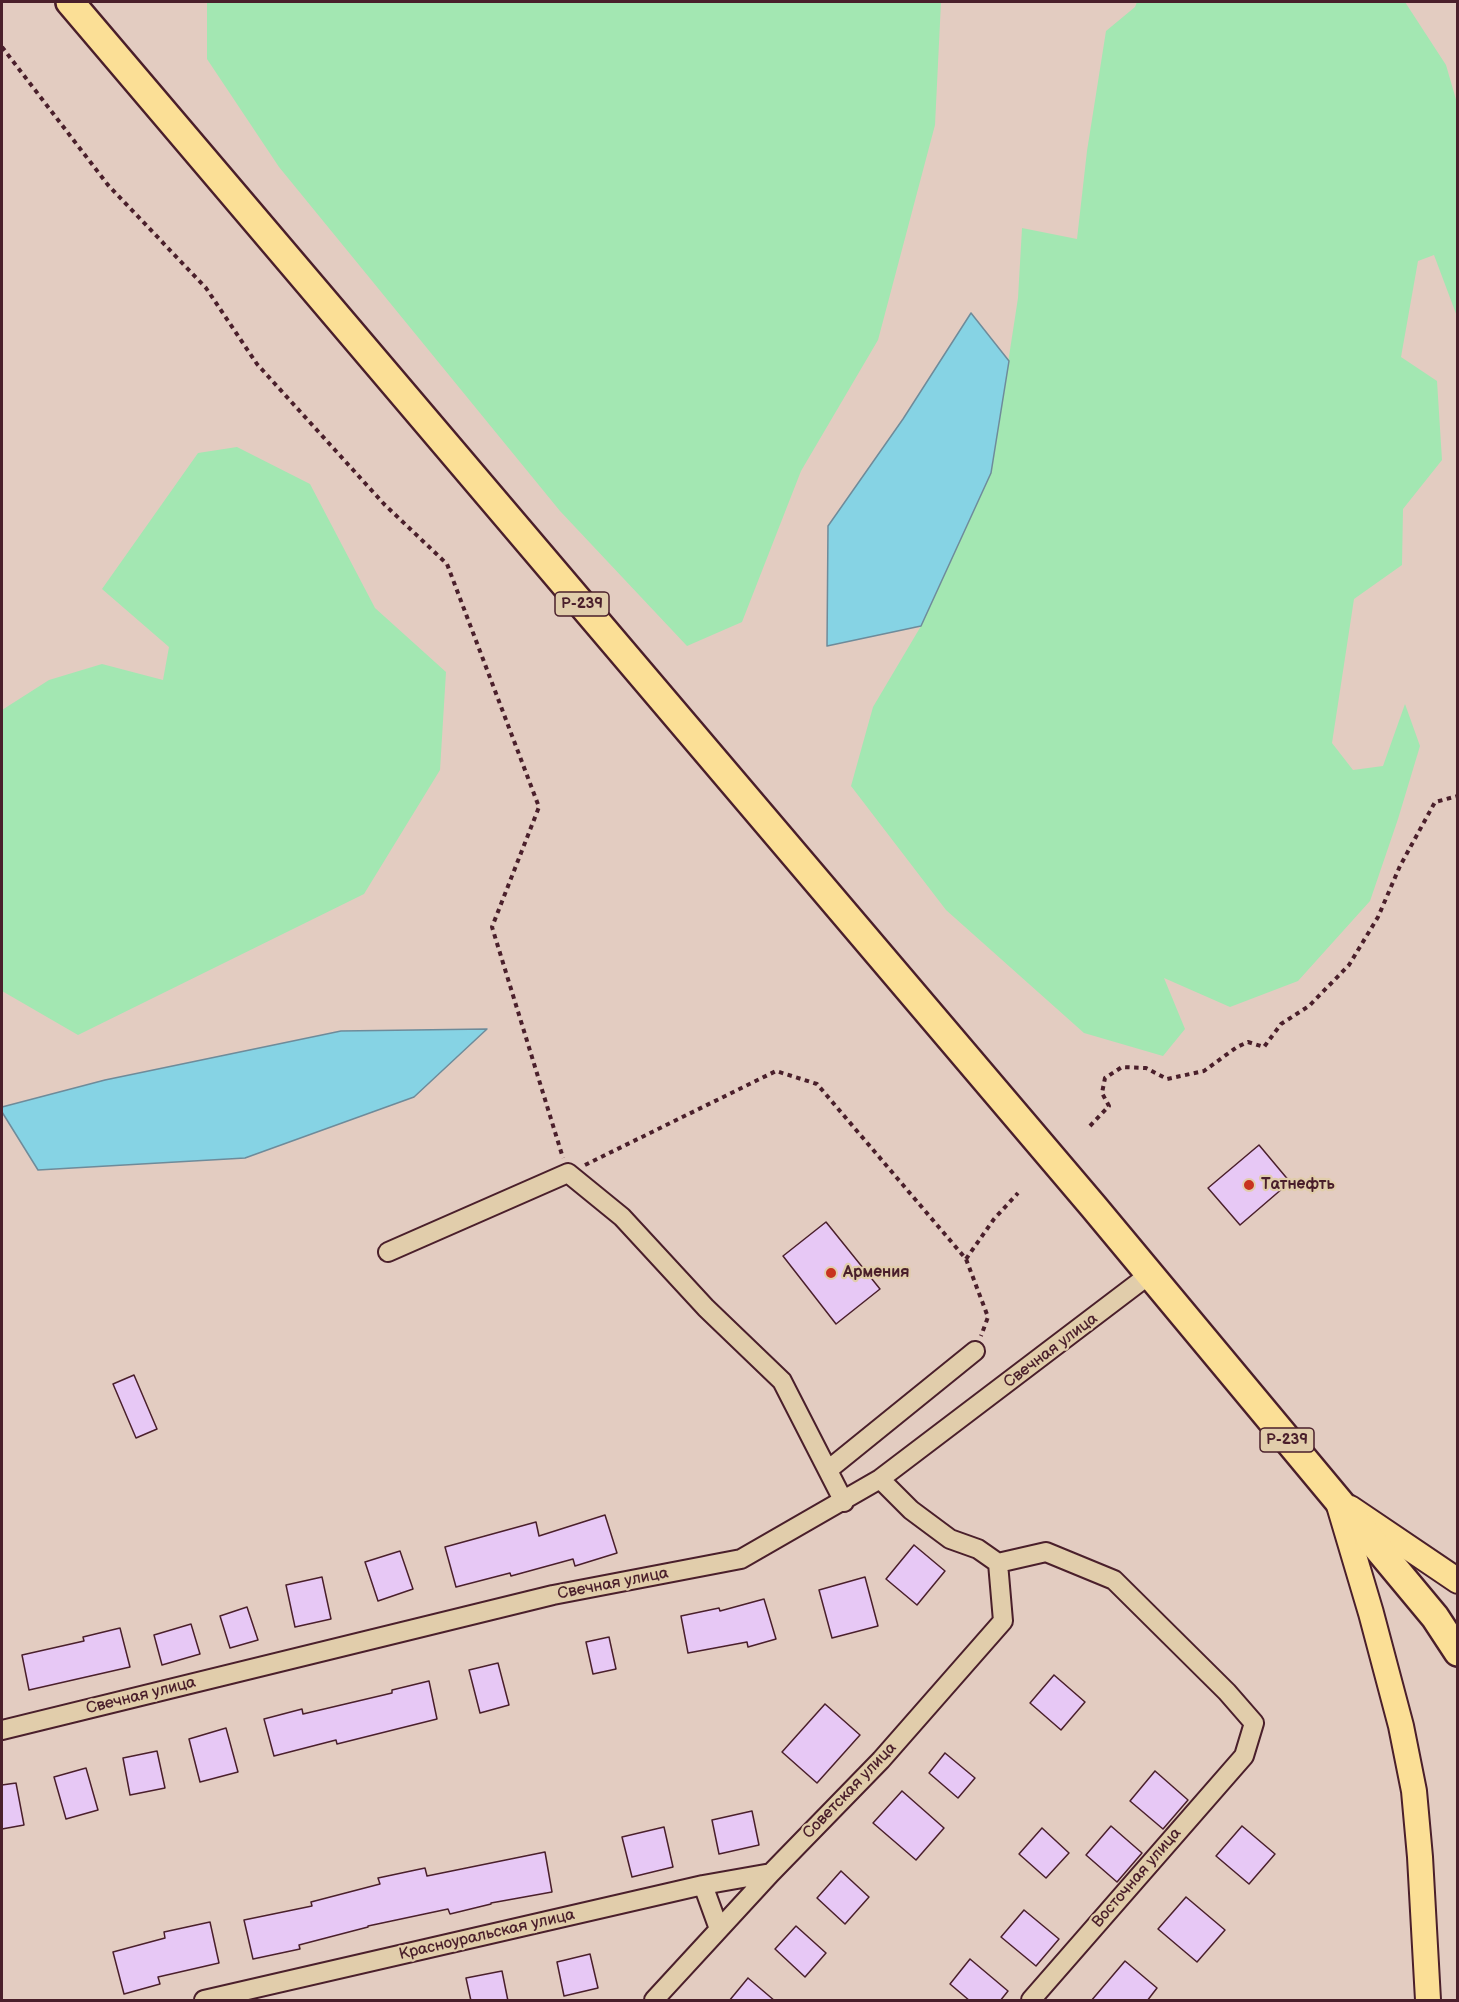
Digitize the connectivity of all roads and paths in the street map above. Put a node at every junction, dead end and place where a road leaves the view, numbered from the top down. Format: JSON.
{"nodes":[{"id":1,"x":70,"y":2,"type":"edge"},
{"id":2,"x":2,"y":47,"type":"edge"},
{"id":3,"x":1458,"y":796,"type":"edge"},
{"id":4,"x":1090,"y":1126,"type":"dead end"},
{"id":5,"x":568,"y":1173,"type":"junction"},
{"id":6,"x":1018,"y":1193,"type":"dead end"},
{"id":7,"x":388,"y":1252,"type":"dead end"},
{"id":8,"x":966,"y":1259,"type":"junction"},
{"id":9,"x":1150,"y":1274,"type":"junction"},
{"id":10,"x":975,"y":1351,"type":"joint"},
{"id":11,"x":828,"y":1470,"type":"junction"},
{"id":12,"x":880,"y":1479,"type":"junction"},
{"id":13,"x":1337,"y":1500,"type":"junction"},
{"id":14,"x":844,"y":1502,"type":"junction"},
{"id":15,"x":998,"y":1563,"type":"junction"},
{"id":16,"x":1458,"y":1581,"type":"edge"},
{"id":17,"x":1435,"y":1617,"type":"junction"},
{"id":18,"x":1458,"y":1638,"type":"edge"},
{"id":19,"x":1458,"y":1652,"type":"edge"},
{"id":20,"x":2,"y":1730,"type":"edge"},
{"id":21,"x":771,"y":1873,"type":"junction"},
{"id":22,"x":703,"y":1884,"type":"junction"},
{"id":23,"x":719,"y":1929,"type":"junction"},
{"id":24,"x":204,"y":2001,"type":"edge"},
{"id":25,"x":654,"y":2001,"type":"edge"},
{"id":26,"x":1031,"y":2001,"type":"edge"},
{"id":27,"x":1428,"y":2001,"type":"edge"}],
"edges":[{"from":1,"to":9,"type":"highway","number":"Р-239"},
{"from":2,"to":5,"type":"path"},
{"from":3,"to":4,"type":"path"},
{"from":5,"to":7,"type":"street"},
{"from":5,"to":8,"type":"path"},
{"from":5,"to":11,"type":"street"},
{"from":6,"to":8,"type":"path"},
{"from":8,"to":10,"type":"path"},
{"from":9,"to":12,"type":"street","name":"Свечная улица"},
{"from":9,"to":13,"type":"highway","number":"Р-239"},
{"from":10,"to":11,"type":"street"},
{"from":11,"to":14,"type":"street"},
{"from":12,"to":14,"type":"street","name":"Свечная улица"},
{"from":12,"to":15,"type":"street"},
{"from":13,"to":16,"type":"main road"},
{"from":13,"to":17,"type":"highway","number":"Р-239"},
{"from":13,"to":27,"type":"main road"},
{"from":14,"to":20,"type":"street","name":"Свечная улица"},
{"from":15,"to":21,"type":"street","name":"Советская улица"},
{"from":15,"to":26,"type":"street","name":"Восточная улица"},
{"from":17,"to":18,"type":"highway","number":"Р-239"},
{"from":17,"to":19,"type":"highway","number":"Р-239"},
{"from":21,"to":22,"type":"street","name":"Красноуральская улица"},
{"from":21,"to":23,"type":"street","name":"Советская улица"},
{"from":22,"to":23,"type":"street"},
{"from":22,"to":24,"type":"street","name":"Красноуральская улица"},
{"from":23,"to":25,"type":"street","name":"Советская улица"}]}
